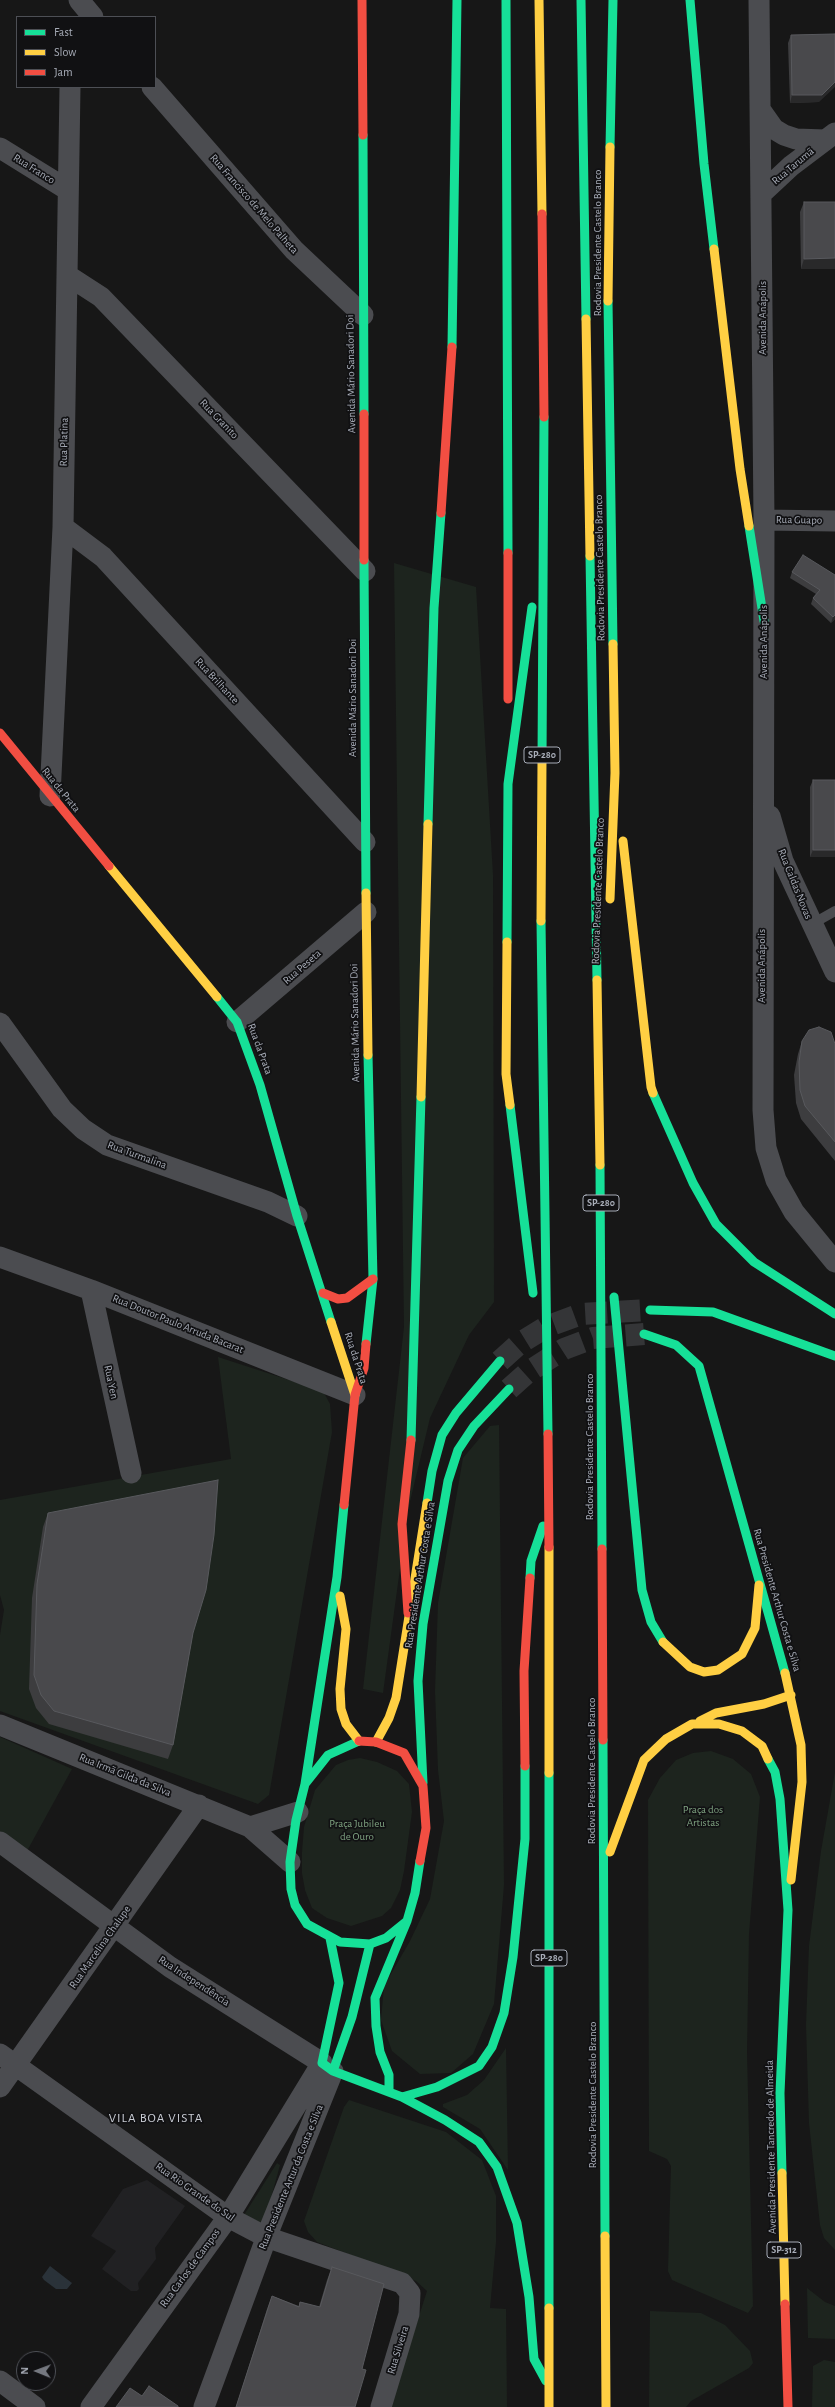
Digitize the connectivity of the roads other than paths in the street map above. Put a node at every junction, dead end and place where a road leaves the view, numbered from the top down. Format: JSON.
{"nodes":[{"id":1,"x":71,"y":0,"type":"edge"},
{"id":2,"x":79,"y":0,"type":"edge"},
{"id":3,"x":362,"y":0,"type":"edge"},
{"id":4,"x":457,"y":0,"type":"edge"},
{"id":5,"x":506,"y":0,"type":"edge"},
{"id":6,"x":539,"y":0,"type":"edge"},
{"id":7,"x":581,"y":0,"type":"edge"},
{"id":8,"x":613,"y":0,"type":"edge"},
{"id":9,"x":690,"y":0,"type":"edge"},
{"id":10,"x":759,"y":0,"type":"edge"},
{"id":11,"x":71,"y":16,"type":"edge"},
{"id":12,"x":92,"y":16,"type":"edge"},
{"id":13,"x":70,"y":88,"type":"edge"},
{"id":14,"x":153,"y":88,"type":"edge"},
{"id":15,"x":762,"y":112,"type":"junction"},
{"id":16,"x":830,"y":136,"type":"edge"},
{"id":17,"x":0,"y":148,"type":"edge"},
{"id":18,"x":68,"y":190,"type":"junction"},
{"id":19,"x":762,"y":194,"type":"junction"},
{"id":20,"x":67,"y":275,"type":"junction"},
{"id":21,"x":363,"y":315,"type":"junction"},
{"id":22,"x":544,"y":515,"type":"junction"},
{"id":23,"x":764,"y":520,"type":"junction"},
{"id":24,"x":835,"y":521,"type":"edge"},
{"id":25,"x":63,"y":527,"type":"junction"},
{"id":26,"x":365,"y":571,"type":"junction"},
{"id":27,"x":764,"y":621,"type":"junction"},
{"id":28,"x":592,"y":623,"type":"junction"},
{"id":29,"x":602,"y":686,"type":"dead end"},
{"id":30,"x":604,"y":702,"type":"dead end"},
{"id":31,"x":0,"y":733,"type":"edge"},
{"id":32,"x":615,"y":773,"type":"junction"},
{"id":33,"x":508,"y":784,"type":"junction"},
{"id":34,"x":764,"y":794,"type":"junction"},
{"id":35,"x":50,"y":796,"type":"junction"},
{"id":36,"x":366,"y":842,"type":"junction"},
{"id":37,"x":610,"y":906,"type":"dead end"},
{"id":38,"x":835,"y":911,"type":"edge"},
{"id":39,"x":366,"y":912,"type":"junction"},
{"id":40,"x":812,"y":924,"type":"junction"},
{"id":41,"x":835,"y":972,"type":"edge"},
{"id":42,"x":607,"y":977,"type":"dead end"},
{"id":43,"x":237,"y":1022,"type":"junction"},
{"id":44,"x":0,"y":1023,"type":"edge"},
{"id":45,"x":600,"y":1135,"type":"junction"},
{"id":46,"x":298,"y":1216,"type":"junction"},
{"id":47,"x":610,"y":1252,"type":"dead end"},
{"id":48,"x":0,"y":1257,"type":"edge"},
{"id":49,"x":835,"y":1262,"type":"edge"},
{"id":50,"x":373,"y":1279,"type":"junction"},
{"id":51,"x":613,"y":1284,"type":"dead end"},
{"id":52,"x":91,"y":1290,"type":"junction"},
{"id":53,"x":323,"y":1293,"type":"junction"},
{"id":54,"x":534,"y":1300,"type":"dead end"},
{"id":55,"x":650,"y":1310,"type":"tunnel mouth"},
{"id":56,"x":835,"y":1314,"type":"edge"},
{"id":57,"x":536,"y":1315,"type":"dead end"},
{"id":58,"x":644,"y":1334,"type":"tunnel mouth"},
{"id":59,"x":835,"y":1356,"type":"edge"},
{"id":60,"x":500,"y":1361,"type":"tunnel mouth"},
{"id":61,"x":509,"y":1389,"type":"tunnel mouth"},
{"id":62,"x":355,"y":1395,"type":"junction"},
{"id":63,"x":547,"y":1401,"type":"junction"},
{"id":64,"x":131,"y":1473,"type":"dead end"},
{"id":65,"x":549,"y":1510,"type":"junction"},
{"id":66,"x":337,"y":1577,"type":"junction"},
{"id":67,"x":759,"y":1585,"type":"junction"},
{"id":68,"x":408,"y":1614,"type":"junction"},
{"id":69,"x":791,"y":1695,"type":"junction"},
{"id":70,"x":0,"y":1724,"type":"edge"},
{"id":71,"x":692,"y":1724,"type":"junction"},
{"id":72,"x":360,"y":1741,"type":"junction"},
{"id":73,"x":376,"y":1742,"type":"junction"},
{"id":74,"x":305,"y":1784,"type":"junction"},
{"id":75,"x":423,"y":1786,"type":"junction"},
{"id":76,"x":198,"y":1805,"type":"junction"},
{"id":77,"x":298,"y":1812,"type":"junction"},
{"id":78,"x":250,"y":1827,"type":"junction"},
{"id":79,"x":0,"y":1842,"type":"edge"},
{"id":80,"x":290,"y":1862,"type":"junction"},
{"id":81,"x":604,"y":1866,"type":"junction"},
{"id":82,"x":788,"y":1910,"type":"junction"},
{"id":83,"x":408,"y":1921,"type":"junction"},
{"id":84,"x":115,"y":1926,"type":"junction"},
{"id":85,"x":330,"y":1938,"type":"junction"},
{"id":86,"x":370,"y":1944,"type":"junction"},
{"id":87,"x":8,"y":2060,"type":"edge"},
{"id":88,"x":328,"y":2067,"type":"junction"},
{"id":89,"x":0,"y":2087,"type":"edge"},
{"id":90,"x":389,"y":2092,"type":"junction"},
{"id":91,"x":402,"y":2097,"type":"junction"},
{"id":92,"x":228,"y":2217,"type":"junction"},
{"id":93,"x":266,"y":2237,"type":"junction"},
{"id":94,"x":410,"y":2293,"type":"joint"},
{"id":95,"x":0,"y":2381,"type":"edge"},
{"id":96,"x":549,"y":2387,"type":"junction"},
{"id":97,"x":35,"y":2407,"type":"edge"},
{"id":98,"x":91,"y":2407,"type":"edge"},
{"id":99,"x":204,"y":2407,"type":"edge"},
{"id":100,"x":381,"y":2407,"type":"edge"},
{"id":101,"x":549,"y":2407,"type":"edge"},
{"id":102,"x":606,"y":2407,"type":"edge"},
{"id":103,"x":788,"y":2407,"type":"edge"}],
"edges":[{"from":1,"to":11,"type":"street"},
{"from":2,"to":12,"type":"street"},
{"from":3,"to":21,"type":"main road","name":"Avenida Mário Sanadori Doi"},
{"from":4,"to":68,"type":"main road"},
{"from":5,"to":33,"type":"main road"},
{"from":6,"to":22,"type":"main road","number":"SP-280"},
{"from":7,"to":28,"type":"main road","name":"Rodovia Presidente Castelo Branco","number":"SP-280"},
{"from":8,"to":32,"type":"main road","name":"Rodovia Presidente Castelo Branco"},
{"from":9,"to":27,"type":"main road"},
{"from":10,"to":15,"type":"street","name":"Avenida Anápolis"},
{"from":13,"to":18,"type":"street","name":"Rua Platina"},
{"from":14,"to":21,"type":"street","name":"Rua Francisco de Melo Palheta"},
{"from":15,"to":16,"type":"street","name":"Rua Tarumã"},
{"from":15,"to":19,"type":"street","name":"Avenida Anápolis"},
{"from":16,"to":19,"type":"street","name":"Rua Tarumã"},
{"from":17,"to":18,"type":"street","name":"Rua Franco"},
{"from":18,"to":20,"type":"street","name":"Rua Platina"},
{"from":19,"to":23,"type":"street","name":"Avenida Anápolis"},
{"from":20,"to":25,"type":"street","name":"Rua Platina"},
{"from":20,"to":26,"type":"street","name":"Rua Granito"},
{"from":21,"to":26,"type":"main road","name":"Avenida Mário Sanadori Doi"},
{"from":22,"to":33,"type":"main road"},
{"from":22,"to":63,"type":"main road","number":"SP-280"},
{"from":23,"to":24,"type":"street","name":"Rua Guapo"},
{"from":23,"to":27,"type":"street","name":"Avenida Anápolis"},
{"from":25,"to":35,"type":"street","name":"Rua Platina"},
{"from":25,"to":36,"type":"street","name":"Rua Brilhante"},
{"from":26,"to":36,"type":"main road","name":"Avenida Mário Sanadori Doi"},
{"from":27,"to":34,"type":"street","name":"Avenida Anápolis"},
{"from":28,"to":29,"type":"main road"},
{"from":28,"to":45,"type":"main road","name":"Rodovia Presidente Castelo Branco","number":"SP-280"},
{"from":30,"to":32,"type":"main road"},
{"from":31,"to":35,"type":"main road","name":"Rua da Prata"},
{"from":32,"to":37,"type":"main road","name":"Rodovia Presidente Castelo Branco"},
{"from":32,"to":56,"type":"main road"},
{"from":33,"to":54,"type":"main road"},
{"from":34,"to":40,"type":"street","name":"Rua Caldas Novas"},
{"from":34,"to":49,"type":"street","name":"Avenida Anápolis"},
{"from":35,"to":43,"type":"main road","name":"Rua da Prata"},
{"from":36,"to":39,"type":"main road","name":"Avenida Mário Sanadori Doi"},
{"from":38,"to":40,"type":"lane"},
{"from":39,"to":43,"type":"street","name":"Rua Peseta"},
{"from":39,"to":50,"type":"main road","name":"Avenida Mário Sanadori Doi"},
{"from":40,"to":41,"type":"street","name":"Rua Caldas Novas"},
{"from":42,"to":45,"type":"main road","name":"Rodovia Presidente Castelo Branco"},
{"from":43,"to":46,"type":"main road","name":"Rua da Prata"},
{"from":44,"to":46,"type":"street","name":"Rua Turmalina"},
{"from":45,"to":47,"type":"main road"},
{"from":45,"to":81,"type":"main road","name":"Rodovia Presidente Castelo Branco","number":"SP-280"},
{"from":46,"to":53,"type":"main road","name":"Rua da Prata"},
{"from":48,"to":52,"type":"street","name":"Rua Doutor Paulo Arruda Bacarat"},
{"from":50,"to":53,"type":"main road"},
{"from":50,"to":62,"type":"main road","name":"Avenida Mário Sanadori Doi"},
{"from":51,"to":67,"type":"main road"},
{"from":52,"to":62,"type":"street","name":"Rua Doutor Paulo Arruda Bacarat"},
{"from":52,"to":64,"type":"street","name":"Rua Yen"},
{"from":53,"to":62,"type":"main road","name":"Rua da Prata"},
{"from":55,"to":59,"type":"main road"},
{"from":57,"to":63,"type":"main road"},
{"from":58,"to":67,"type":"main road","name":"Rua Presidente Arthur Costa e Silva"},
{"from":60,"to":68,"type":"main road","name":"Rua Presidente Arthur Costa e Silva"},
{"from":61,"to":75,"type":"main road","name":"Rua Presidente Arthur Costa e Silva"},
{"from":62,"to":66,"type":"main road","name":"Rua Presidente Arthur Costa e Silva"},
{"from":63,"to":65,"type":"main road","number":"SP-280"},
{"from":65,"to":91,"type":"main road"},
{"from":65,"to":96,"type":"main road","number":"SP-280"},
{"from":66,"to":72,"type":"main road","name":"Rua Presidente Arthur Costa e Silva"},
{"from":66,"to":74,"type":"main road","name":"Rua Presidente Arthur Costa e Silva"},
{"from":67,"to":69,"type":"main road","name":"Rua Presidente Arthur Costa e Silva"},
{"from":68,"to":73,"type":"main road","name":"Rua Presidente Arthur Costa e Silva"},
{"from":69,"to":71,"type":"main road"},
{"from":69,"to":82,"type":"main road","name":"Rua Presidente Arthur Costa e Silva"},
{"from":70,"to":76,"type":"street","name":"Rua Irmã Gilda da Silva"},
{"from":71,"to":81,"type":"main road"},
{"from":71,"to":82,"type":"main road"},
{"from":72,"to":73,"type":"main road","name":"Rua Presidente Arthur Costa e Silva"},
{"from":72,"to":74,"type":"main road","name":"Rua Presidente Arthur Costa e Silva"},
{"from":73,"to":75,"type":"main road","name":"Rua Presidente Arthur Costa e Silva"},
{"from":74,"to":77,"type":"main road","name":"Rua Presidente Arthur Costa e Silva"},
{"from":75,"to":83,"type":"main road","name":"Rua Presidente Arthur Costa e Silva"},
{"from":76,"to":78,"type":"street","name":"Rua Irmã Gilda da Silva"},
{"from":76,"to":84,"type":"street","name":"Rua Marcelina Chalupe"},
{"from":77,"to":78,"type":"street"},
{"from":77,"to":80,"type":"main road","name":"Rua Presidente Arthur Costa e Silva"},
{"from":78,"to":80,"type":"street","name":"Rua Irmã Gilda da Silva"},
{"from":79,"to":84,"type":"street","name":"Rua Independência"},
{"from":80,"to":85,"type":"main road","name":"Rua Presidente Arthur Costa e Silva"},
{"from":81,"to":102,"type":"main road","name":"Rodovia Presidente Castelo Branco","number":"SP-280"},
{"from":82,"to":103,"type":"main road","name":"Avenida Presidente Tancredo de Almeida","number":"SP-312"},
{"from":83,"to":86,"type":"main road","name":"Rua Presidente Arthur Costa e Silva"},
{"from":83,"to":90,"type":"main road"},
{"from":84,"to":87,"type":"street","name":"Rua Marcelina Chalupe"},
{"from":84,"to":88,"type":"street","name":"Rua Independência"},
{"from":85,"to":86,"type":"main road","name":"Rua Presidente Arthur Costa e Silva"},
{"from":85,"to":88,"type":"main road","name":"Rua Presidente Artur da Costa e Silva"},
{"from":86,"to":88,"type":"main road","name":"Rua Presidente Artur da Costa e Silva"},
{"from":87,"to":89,"type":"street","name":"Rua Marcelina Chalupe"},
{"from":87,"to":92,"type":"street","name":"Rua Rio Grande do Sul"},
{"from":88,"to":90,"type":"main road","name":"Rua Independência"},
{"from":88,"to":92,"type":"street","name":"Rua Carlos de Campos"},
{"from":88,"to":93,"type":"street","name":"Rua Presidente Artur da Costa e Silva"},
{"from":90,"to":91,"type":"main road","name":"Rua Independência"},
{"from":91,"to":96,"type":"main road","name":"Rua Independência"},
{"from":92,"to":93,"type":"street","name":"Rua Rio Grande do Sul"},
{"from":92,"to":98,"type":"street","name":"Rua Carlos de Campos"},
{"from":93,"to":94,"type":"street","name":"Rua Rio Grande do Sul"},
{"from":93,"to":99,"type":"street","name":"Rua Presidente Artur da Costa e Silva"},
{"from":94,"to":100,"type":"street","name":"Rua Silveira"},
{"from":95,"to":97,"type":"street"},
{"from":96,"to":101,"type":"main road","number":"SP-280"}]}
